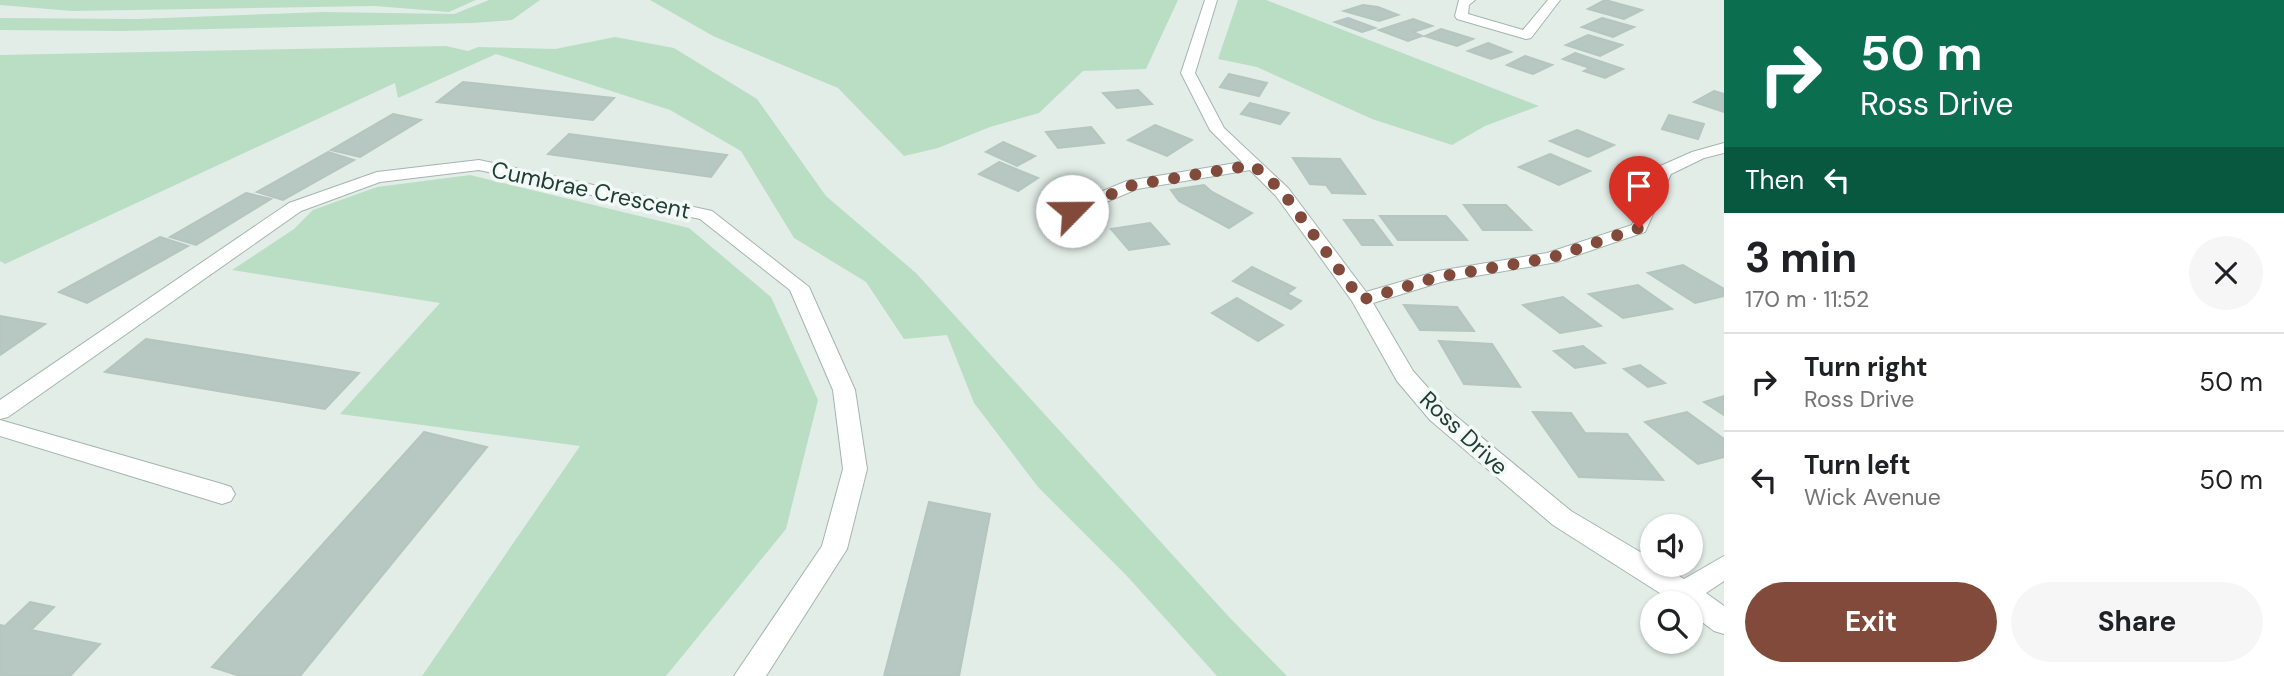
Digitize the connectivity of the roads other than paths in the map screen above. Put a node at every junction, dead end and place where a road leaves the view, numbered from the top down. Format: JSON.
{"nodes":[{"id":1,"x":1211,"y":0,"type":"edge"},
{"id":2,"x":1469,"y":0,"type":"edge"},
{"id":3,"x":1554,"y":0,"type":"edge"},
{"id":4,"x":1724,"y":148,"type":"edge"},
{"id":5,"x":1253,"y":165,"type":"junction"},
{"id":6,"x":1072,"y":211,"type":"dead end"},
{"id":7,"x":1361,"y":300,"type":"junction"},
{"id":8,"x":0,"y":411,"type":"edge"},
{"id":9,"x":0,"y":428,"type":"edge"},
{"id":10,"x":222,"y":494,"type":"dead end"},
{"id":11,"x":1724,"y":567,"type":"edge"},
{"id":12,"x":1681,"y":591,"type":"edge"},
{"id":13,"x":1687,"y":591,"type":"edge"},
{"id":14,"x":1703,"y":607,"type":"edge"},
{"id":15,"x":1724,"y":622,"type":"edge"},
{"id":16,"x":749,"y":676,"type":"edge"}],
"edges":[{"from":1,"to":5,"type":"street","name":"Ross Drive"},
{"from":2,"to":3,"type":"street"},
{"from":4,"to":7,"type":"street"},
{"from":5,"to":6,"type":"street"},
{"from":5,"to":7,"type":"street","name":"Ross Drive"},
{"from":7,"to":12,"type":"street","name":"Ross Drive"},
{"from":8,"to":16,"type":"street","name":"Cumbrae Crescent"},
{"from":9,"to":10,"type":"street"},
{"from":11,"to":13,"type":"street"},
{"from":14,"to":15,"type":"street","name":"Ross Drive"}]}
